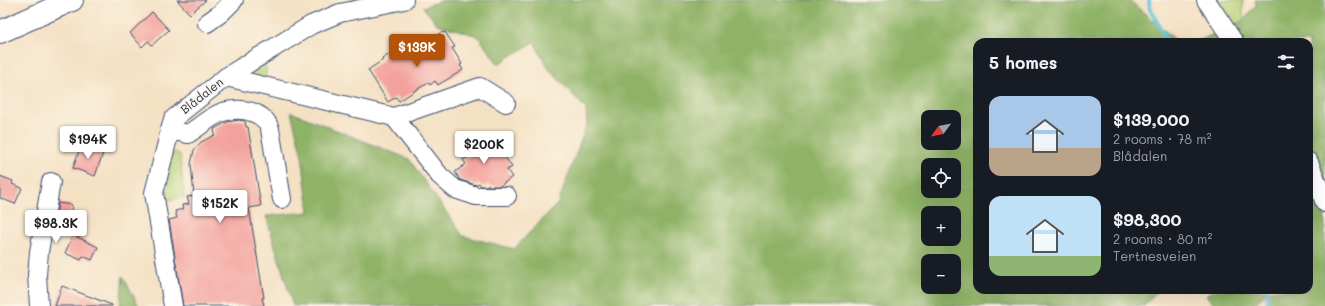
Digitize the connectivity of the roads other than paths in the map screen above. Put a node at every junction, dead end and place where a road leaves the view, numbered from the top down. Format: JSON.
{"nodes":[{"id":1,"x":72,"y":0,"type":"edge"},
{"id":2,"x":234,"y":0,"type":"edge"},
{"id":3,"x":404,"y":0,"type":"edge"},
{"id":4,"x":1206,"y":0,"type":"edge"},
{"id":5,"x":207,"y":23,"type":"dead end"},
{"id":6,"x":0,"y":32,"type":"edge"},
{"id":7,"x":1231,"y":38,"type":"edge"},
{"id":8,"x":226,"y":77,"type":"junction"},
{"id":9,"x":506,"y":103,"type":"dead end"},
{"id":10,"x":394,"y":117,"type":"junction"},
{"id":11,"x":170,"y":130,"type":"junction"},
{"id":12,"x":1313,"y":172,"type":"edge"},
{"id":13,"x":51,"y":182,"type":"dead end"},
{"id":14,"x":507,"y":196,"type":"dead end"},
{"id":15,"x":282,"y":199,"type":"dead end"},
{"id":16,"x":1325,"y":203,"type":"edge"},
{"id":17,"x":39,"y":306,"type":"edge"},
{"id":18,"x":173,"y":306,"type":"edge"}],
"edges":[{"from":1,"to":6,"type":"main road"},
{"from":2,"to":5,"type":"street"},
{"from":3,"to":8,"type":"street","name":"Blådalen"},
{"from":4,"to":7,"type":"street"},
{"from":8,"to":10,"type":"street"},
{"from":8,"to":11,"type":"street","name":"Blådalen"},
{"from":9,"to":10,"type":"street"},
{"from":10,"to":14,"type":"street"},
{"from":11,"to":15,"type":"street"},
{"from":11,"to":18,"type":"street","name":"Blådalen"},
{"from":12,"to":16,"type":"street"},
{"from":13,"to":17,"type":"street"}]}
